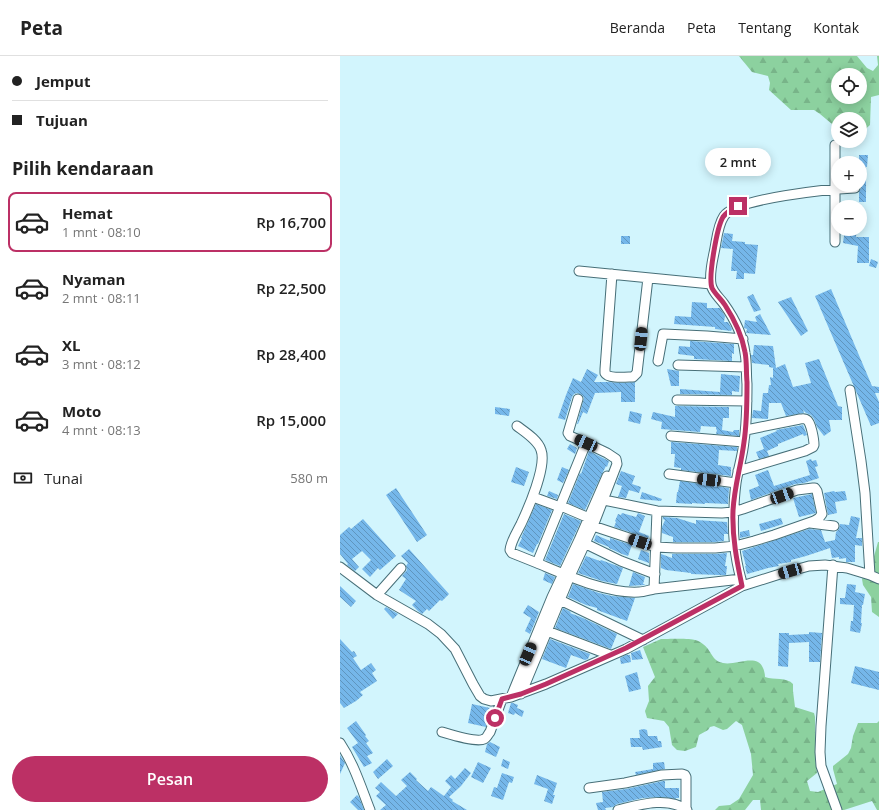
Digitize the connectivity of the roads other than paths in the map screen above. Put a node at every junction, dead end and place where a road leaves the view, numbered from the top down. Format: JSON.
{"nodes":[{"id":1,"x":831,"y":190,"type":"edge"},
{"id":2,"x":835,"y":192,"type":"edge"},
{"id":3,"x":835,"y":242,"type":"dead end"},
{"id":4,"x":579,"y":271,"type":"dead end"},
{"id":5,"x":612,"y":274,"type":"junction"},
{"id":6,"x":648,"y":278,"type":"junction"},
{"id":7,"x":711,"y":284,"type":"junction"},
{"id":8,"x":743,"y":339,"type":"junction"},
{"id":9,"x":658,"y":361,"type":"dead end"},
{"id":10,"x":678,"y":365,"type":"dead end"},
{"id":11,"x":746,"y":367,"type":"junction"},
{"id":12,"x":850,"y":390,"type":"dead end"},
{"id":13,"x":578,"y":399,"type":"dead end"},
{"id":14,"x":677,"y":400,"type":"dead end"},
{"id":15,"x":747,"y":401,"type":"junction"},
{"id":16,"x":518,"y":426,"type":"dead end"},
{"id":17,"x":746,"y":430,"type":"junction"},
{"id":18,"x":671,"y":436,"type":"dead end"},
{"id":19,"x":744,"y":442,"type":"junction"},
{"id":20,"x":586,"y":443,"type":"junction"},
{"id":21,"x":615,"y":458,"type":"junction"},
{"id":22,"x":738,"y":471,"type":"junction"},
{"id":23,"x":669,"y":474,"type":"dead end"},
{"id":24,"x":736,"y":483,"type":"junction"},
{"id":25,"x":533,"y":497,"type":"junction"},
{"id":26,"x":604,"y":500,"type":"junction"},
{"id":27,"x":560,"y":507,"type":"junction"},
{"id":28,"x":657,"y":510,"type":"junction"},
{"id":29,"x":733,"y":512,"type":"junction"},
{"id":30,"x":591,"y":522,"type":"junction"},
{"id":31,"x":810,"y":523,"type":"junction"},
{"id":32,"x":834,"y":526,"type":"dead end"},
{"id":33,"x":582,"y":542,"type":"junction"},
{"id":34,"x":735,"y":546,"type":"junction"},
{"id":35,"x":656,"y":547,"type":"junction"},
{"id":36,"x":537,"y":563,"type":"junction"},
{"id":37,"x":833,"y":565,"type":"junction"},
{"id":38,"x":340,"y":567,"type":"edge"},
{"id":39,"x":401,"y":568,"type":"dead end"},
{"id":40,"x":655,"y":574,"type":"junction"},
{"id":41,"x":567,"y":575,"type":"junction"},
{"id":42,"x":870,"y":575,"type":"junction"},
{"id":43,"x":879,"y":579,"type":"edge"},
{"id":44,"x":742,"y":583,"type":"junction"},
{"id":45,"x":654,"y":589,"type":"junction"},
{"id":46,"x":377,"y":595,"type":"junction"},
{"id":47,"x":560,"y":600,"type":"junction"},
{"id":48,"x":548,"y":631,"type":"junction"},
{"id":49,"x":643,"y":640,"type":"junction"},
{"id":50,"x":610,"y":656,"type":"junction"},
{"id":51,"x":521,"y":694,"type":"junction"},
{"id":52,"x":506,"y":698,"type":"junction"},
{"id":53,"x":442,"y":732,"type":"dead end"},
{"id":54,"x":340,"y":743,"type":"edge"},
{"id":55,"x":589,"y":788,"type":"dead end"},
{"id":56,"x":370,"y":810,"type":"edge"},
{"id":57,"x":618,"y":810,"type":"edge"},
{"id":58,"x":686,"y":810,"type":"edge"},
{"id":59,"x":837,"y":810,"type":"edge"}],
"edges":[{"from":1,"to":7,"type":"street"},
{"from":2,"to":3,"type":"street"},
{"from":4,"to":5,"type":"street"},
{"from":5,"to":6,"type":"street"},
{"from":5,"to":6,"type":"street"},
{"from":6,"to":7,"type":"street"},
{"from":7,"to":8,"type":"street"},
{"from":8,"to":9,"type":"street"},
{"from":8,"to":11,"type":"street"},
{"from":10,"to":11,"type":"street"},
{"from":11,"to":15,"type":"street"},
{"from":12,"to":42,"type":"street"},
{"from":13,"to":20,"type":"street"},
{"from":14,"to":15,"type":"street"},
{"from":15,"to":17,"type":"street"},
{"from":16,"to":25,"type":"street"},
{"from":17,"to":19,"type":"street"},
{"from":17,"to":22,"type":"street"},
{"from":18,"to":19,"type":"street"},
{"from":19,"to":22,"type":"street"},
{"from":20,"to":21,"type":"street"},
{"from":20,"to":27,"type":"street"},
{"from":21,"to":26,"type":"street"},
{"from":21,"to":30,"type":"street"},
{"from":22,"to":24,"type":"street"},
{"from":23,"to":24,"type":"street"},
{"from":24,"to":29,"type":"street"},
{"from":25,"to":27,"type":"street"},
{"from":25,"to":36,"type":"street"},
{"from":26,"to":28,"type":"street"},
{"from":26,"to":30,"type":"street"},
{"from":27,"to":30,"type":"street"},
{"from":27,"to":36,"type":"street"},
{"from":28,"to":29,"type":"street"},
{"from":28,"to":35,"type":"street"},
{"from":29,"to":31,"type":"street"},
{"from":29,"to":34,"type":"street"},
{"from":30,"to":33,"type":"street"},
{"from":30,"to":35,"type":"street"},
{"from":31,"to":32,"type":"street"},
{"from":31,"to":34,"type":"street"},
{"from":33,"to":40,"type":"street"},
{"from":33,"to":41,"type":"street"},
{"from":34,"to":35,"type":"street"},
{"from":34,"to":44,"type":"street"},
{"from":35,"to":40,"type":"street"},
{"from":36,"to":41,"type":"street"},
{"from":37,"to":42,"type":"street"},
{"from":37,"to":44,"type":"street"},
{"from":37,"to":59,"type":"street"},
{"from":38,"to":46,"type":"street"},
{"from":39,"to":46,"type":"street"},
{"from":40,"to":45,"type":"street"},
{"from":41,"to":45,"type":"street"},
{"from":41,"to":47,"type":"street"},
{"from":41,"to":52,"type":"street"},
{"from":42,"to":43,"type":"street"},
{"from":44,"to":45,"type":"street"},
{"from":44,"to":49,"type":"street"},
{"from":46,"to":52,"type":"street"},
{"from":47,"to":48,"type":"street"},
{"from":47,"to":49,"type":"street"},
{"from":48,"to":50,"type":"street"},
{"from":48,"to":51,"type":"street"},
{"from":49,"to":50,"type":"street"},
{"from":50,"to":51,"type":"street"},
{"from":51,"to":52,"type":"street"},
{"from":52,"to":53,"type":"street"},
{"from":54,"to":56,"type":"street"},
{"from":55,"to":58,"type":"street"},
{"from":57,"to":58,"type":"street"}]}
